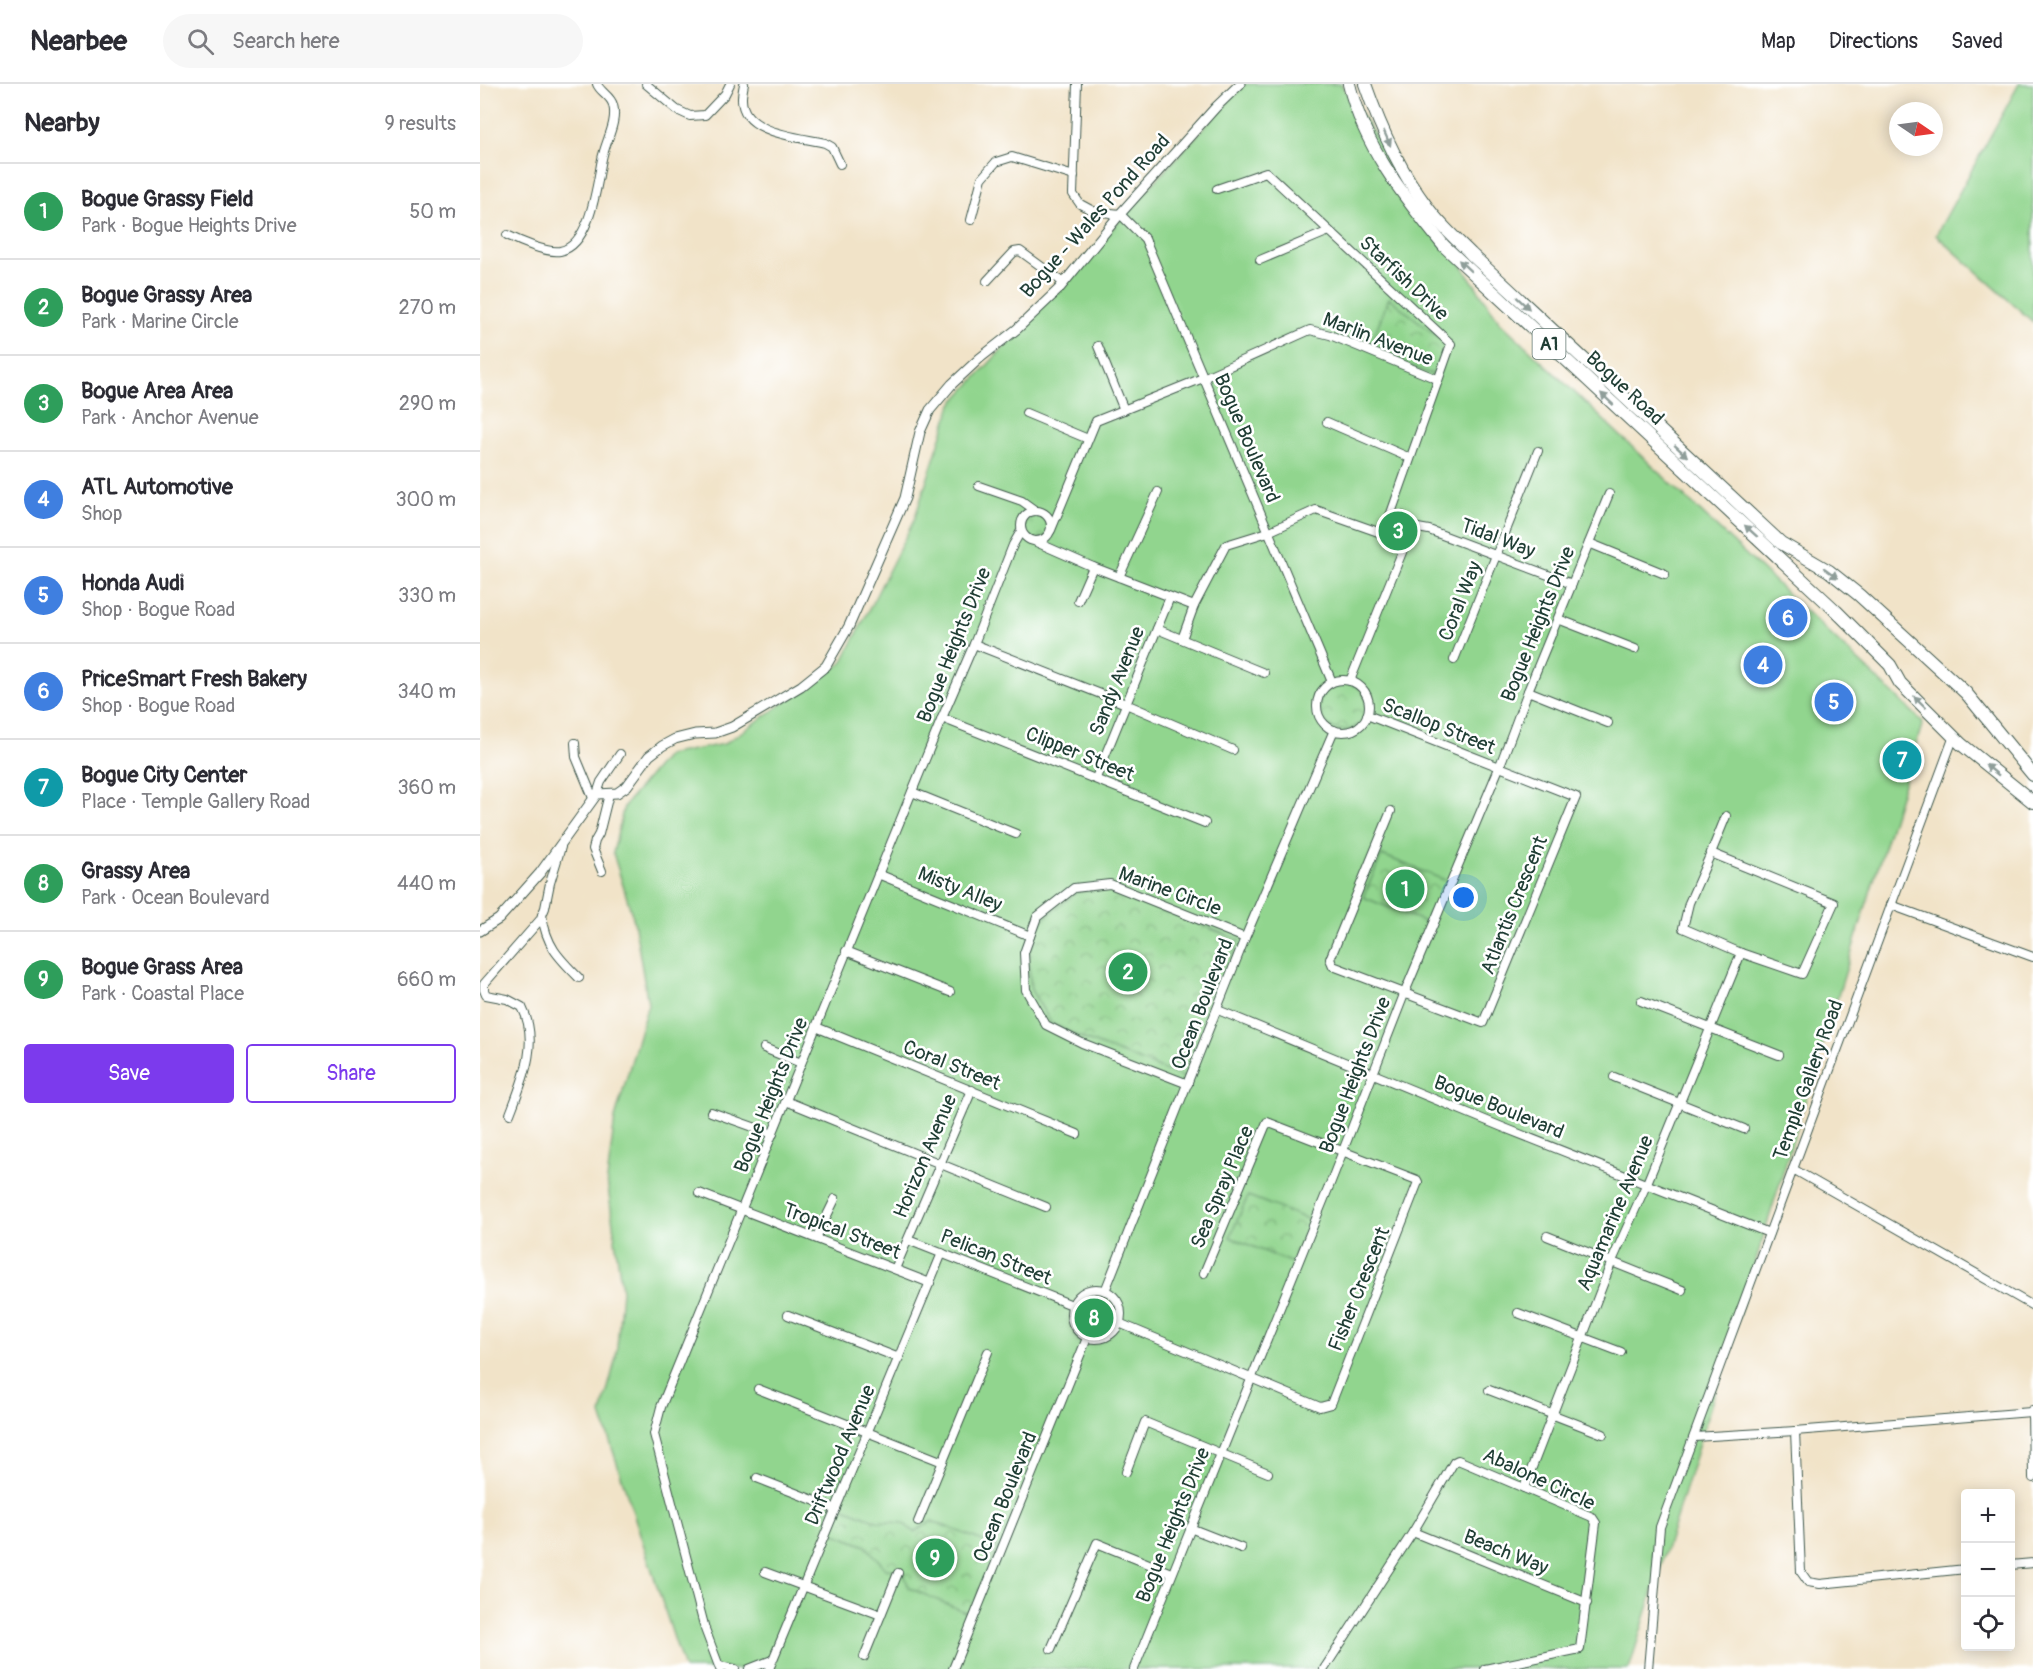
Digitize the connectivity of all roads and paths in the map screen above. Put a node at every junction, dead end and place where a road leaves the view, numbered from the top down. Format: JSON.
{"nodes":[{"id":1,"x":597,"y":84,"type":"edge"},
{"id":2,"x":646,"y":84,"type":"edge"},
{"id":3,"x":730,"y":84,"type":"edge"},
{"id":4,"x":744,"y":84,"type":"edge"},
{"id":5,"x":1077,"y":84,"type":"edge"},
{"id":6,"x":1240,"y":84,"type":"edge"},
{"id":7,"x":1349,"y":84,"type":"edge"},
{"id":8,"x":1365,"y":84,"type":"edge"},
{"id":9,"x":840,"y":164,"type":"dead end"},
{"id":10,"x":1074,"y":176,"type":"junction"},
{"id":11,"x":1217,"y":189,"type":"dead end"},
{"id":12,"x":1120,"y":214,"type":"junction"},
{"id":13,"x":971,"y":220,"type":"dead end"},
{"id":14,"x":1329,"y":231,"type":"junction"},
{"id":15,"x":507,"y":235,"type":"dead end"},
{"id":16,"x":1260,"y":260,"type":"dead end"},
{"id":17,"x":987,"y":281,"type":"dead end"},
{"id":18,"x":1064,"y":283,"type":"junction"},
{"id":19,"x":1098,"y":346,"type":"dead end"},
{"id":20,"x":1203,"y":378,"type":"junction"},
{"id":21,"x":1437,"y":380,"type":"junction"},
{"id":22,"x":1124,"y":410,"type":"junction"},
{"id":23,"x":1026,"y":413,"type":"dead end"},
{"id":24,"x":1327,"y":423,"type":"dead end"},
{"id":25,"x":1088,"y":440,"type":"junction"},
{"id":26,"x":1538,"y":451,"type":"dead end"},
{"id":27,"x":1410,"y":458,"type":"junction"},
{"id":28,"x":979,"y":486,"type":"dead end"},
{"id":29,"x":1158,"y":492,"type":"dead end"},
{"id":30,"x":1610,"y":494,"type":"dead end"},
{"id":31,"x":1022,"y":501,"type":"junction"},
{"id":32,"x":1061,"y":508,"type":"junction"},
{"id":33,"x":1036,"y":511,"type":"junction"},
{"id":34,"x":1046,"y":514,"type":"junction"},
{"id":35,"x":1026,"y":515,"type":"junction"},
{"id":36,"x":1390,"y":516,"type":"junction"},
{"id":37,"x":1412,"y":527,"type":"junction"},
{"id":38,"x":1021,"y":531,"type":"junction"},
{"id":39,"x":1268,"y":532,"type":"junction"},
{"id":40,"x":1050,"y":533,"type":"junction"},
{"id":41,"x":1384,"y":534,"type":"junction"},
{"id":42,"x":1407,"y":540,"type":"junction"},
{"id":43,"x":1034,"y":542,"type":"junction"},
{"id":44,"x":1589,"y":543,"type":"junction"},
{"id":45,"x":1012,"y":545,"type":"junction"},
{"id":46,"x":1051,"y":549,"type":"junction"},
{"id":47,"x":1496,"y":555,"type":"junction"},
{"id":48,"x":1093,"y":567,"type":"junction"},
{"id":49,"x":1665,"y":574,"type":"dead end"},
{"id":50,"x":1119,"y":577,"type":"junction"},
{"id":51,"x":1572,"y":584,"type":"junction"},
{"id":52,"x":1170,"y":597,"type":"junction"},
{"id":53,"x":1078,"y":601,"type":"dead end"},
{"id":54,"x":1194,"y":606,"type":"junction"},
{"id":55,"x":1558,"y":619,"type":"junction"},
{"id":56,"x":1157,"y":629,"type":"junction"},
{"id":57,"x":1182,"y":639,"type":"junction"},
{"id":58,"x":974,"y":644,"type":"junction"},
{"id":59,"x":1635,"y":649,"type":"dead end"},
{"id":60,"x":1454,"y":660,"type":"dead end"},
{"id":61,"x":1264,"y":673,"type":"dead end"},
{"id":62,"x":1350,"y":681,"type":"junction"},
{"id":63,"x":1332,"y":682,"type":"junction"},
{"id":64,"x":1528,"y":691,"type":"junction"},
{"id":65,"x":1126,"y":704,"type":"junction"},
{"id":66,"x":1367,"y":715,"type":"junction"},
{"id":67,"x":942,"y":718,"type":"junction"},
{"id":68,"x":1608,"y":723,"type":"dead end"},
{"id":69,"x":1334,"y":730,"type":"junction"},
{"id":70,"x":1954,"y":736,"type":"junction"},
{"id":71,"x":575,"y":743,"type":"dead end"},
{"id":72,"x":1233,"y":750,"type":"dead end"},
{"id":73,"x":620,"y":754,"type":"dead end"},
{"id":74,"x":1499,"y":768,"type":"junction"},
{"id":75,"x":2033,"y":775,"type":"edge"},
{"id":76,"x":1096,"y":778,"type":"junction"},
{"id":77,"x":912,"y":792,"type":"junction"},
{"id":78,"x":609,"y":794,"type":"junction"},
{"id":79,"x":595,"y":796,"type":"junction"},
{"id":80,"x":2033,"y":802,"type":"edge"},
{"id":81,"x":1391,"y":811,"type":"dead end"},
{"id":82,"x":1726,"y":816,"type":"dead end"},
{"id":83,"x":1205,"y":823,"type":"dead end"},
{"id":84,"x":1016,"y":834,"type":"dead end"},
{"id":85,"x":562,"y":843,"type":"junction"},
{"id":86,"x":1711,"y":853,"type":"junction"},
{"id":87,"x":602,"y":871,"type":"dead end"},
{"id":88,"x":878,"y":874,"type":"junction"},
{"id":89,"x":1891,"y":905,"type":"junction"},
{"id":90,"x":542,"y":915,"type":"junction"},
{"id":91,"x":480,"y":931,"type":"edge"},
{"id":92,"x":1030,"y":936,"type":"junction"},
{"id":93,"x":1245,"y":938,"type":"junction"},
{"id":94,"x":846,"y":951,"type":"junction"},
{"id":95,"x":1741,"y":953,"type":"junction"},
{"id":96,"x":2033,"y":957,"type":"edge"},
{"id":97,"x":579,"y":978,"type":"dead end"},
{"id":98,"x":950,"y":992,"type":"dead end"},
{"id":99,"x":1406,"y":992,"type":"junction"},
{"id":100,"x":1641,"y":1001,"type":"dead end"},
{"id":101,"x":1218,"y":1010,"type":"junction"},
{"id":102,"x":816,"y":1027,"type":"junction"},
{"id":103,"x":1709,"y":1028,"type":"junction"},
{"id":104,"x":764,"y":1048,"type":"dead end"},
{"id":105,"x":1779,"y":1055,"type":"dead end"},
{"id":106,"x":801,"y":1063,"type":"junction"},
{"id":107,"x":1374,"y":1073,"type":"junction"},
{"id":108,"x":1614,"y":1077,"type":"dead end"},
{"id":109,"x":1188,"y":1084,"type":"junction"},
{"id":110,"x":972,"y":1090,"type":"junction"},
{"id":111,"x":786,"y":1101,"type":"junction"},
{"id":112,"x":1680,"y":1103,"type":"junction"},
{"id":113,"x":711,"y":1113,"type":"dead end"},
{"id":114,"x":510,"y":1114,"type":"dead end"},
{"id":115,"x":1744,"y":1129,"type":"dead end"},
{"id":116,"x":772,"y":1134,"type":"junction"},
{"id":117,"x":1077,"y":1134,"type":"dead end"},
{"id":118,"x":1343,"y":1152,"type":"junction"},
{"id":119,"x":940,"y":1164,"type":"junction"},
{"id":120,"x":1793,"y":1169,"type":"junction"},
{"id":121,"x":1647,"y":1183,"type":"junction"},
{"id":122,"x":699,"y":1193,"type":"dead end"},
{"id":123,"x":835,"y":1199,"type":"dead end"},
{"id":124,"x":1046,"y":1207,"type":"dead end"},
{"id":125,"x":742,"y":1210,"type":"junction"},
{"id":126,"x":1769,"y":1233,"type":"junction"},
{"id":127,"x":1547,"y":1236,"type":"dead end"},
{"id":128,"x":816,"y":1238,"type":"junction"},
{"id":129,"x":908,"y":1240,"type":"junction"},
{"id":130,"x":942,"y":1253,"type":"junction"},
{"id":131,"x":1612,"y":1261,"type":"junction"},
{"id":132,"x":895,"y":1269,"type":"junction"},
{"id":133,"x":1204,"y":1273,"type":"dead end"},
{"id":134,"x":930,"y":1283,"type":"junction"},
{"id":135,"x":1682,"y":1290,"type":"dead end"},
{"id":136,"x":1105,"y":1291,"type":"junction"},
{"id":137,"x":1072,"y":1305,"type":"junction"},
{"id":138,"x":2033,"y":1306,"type":"edge"},
{"id":139,"x":1518,"y":1313,"type":"dead end"},
{"id":140,"x":789,"y":1315,"type":"dead end"},
{"id":141,"x":1119,"y":1323,"type":"junction"},
{"id":142,"x":1582,"y":1336,"type":"junction"},
{"id":143,"x":1087,"y":1338,"type":"junction"},
{"id":144,"x":988,"y":1352,"type":"dead end"},
{"id":145,"x":1621,"y":1352,"type":"dead end"},
{"id":146,"x":899,"y":1358,"type":"junction"},
{"id":147,"x":1251,"y":1378,"type":"junction"},
{"id":148,"x":758,"y":1389,"type":"dead end"},
{"id":149,"x":1489,"y":1390,"type":"dead end"},
{"id":150,"x":2032,"y":1410,"type":"edge"},
{"id":151,"x":1554,"y":1415,"type":"junction"},
{"id":152,"x":1795,"y":1431,"type":"junction"},
{"id":153,"x":867,"y":1433,"type":"junction"},
{"id":154,"x":1603,"y":1434,"type":"dead end"},
{"id":155,"x":1694,"y":1437,"type":"junction"},
{"id":156,"x":1220,"y":1452,"type":"junction"},
{"id":157,"x":943,"y":1462,"type":"junction"},
{"id":158,"x":1126,"y":1472,"type":"dead end"},
{"id":159,"x":1268,"y":1473,"type":"dead end"},
{"id":160,"x":757,"y":1478,"type":"dead end"},
{"id":161,"x":2033,"y":1478,"type":"edge"},
{"id":162,"x":1524,"y":1488,"type":"junction"},
{"id":163,"x":836,"y":1509,"type":"junction"},
{"id":164,"x":918,"y":1522,"type":"dead end"},
{"id":165,"x":1190,"y":1528,"type":"junction"},
{"id":166,"x":1413,"y":1532,"type":"junction"},
{"id":167,"x":1241,"y":1548,"type":"dead end"},
{"id":168,"x":2033,"y":1563,"type":"edge"},
{"id":169,"x":2015,"y":1565,"type":"edge"},
{"id":170,"x":1961,"y":1569,"type":"edge"},
{"id":171,"x":765,"y":1572,"type":"dead end"},
{"id":172,"x":898,"y":1572,"type":"dead end"},
{"id":173,"x":1171,"y":1573,"type":"junction"},
{"id":174,"x":804,"y":1587,"type":"junction"},
{"id":175,"x":1587,"y":1603,"type":"junction"},
{"id":176,"x":880,"y":1615,"type":"junction"},
{"id":177,"x":1051,"y":1649,"type":"dead end"},
{"id":178,"x":864,"y":1657,"type":"dead end"},
{"id":179,"x":772,"y":1660,"type":"junction"},
{"id":180,"x":719,"y":1668,"type":"edge"},
{"id":181,"x":735,"y":1669,"type":"edge"},
{"id":182,"x":748,"y":1669,"type":"edge"},
{"id":183,"x":769,"y":1669,"type":"edge"},
{"id":184,"x":953,"y":1669,"type":"edge"},
{"id":185,"x":1134,"y":1669,"type":"edge"},
{"id":186,"x":1324,"y":1669,"type":"edge"},
{"id":187,"x":1485,"y":1669,"type":"edge"},
{"id":188,"x":1648,"y":1669,"type":"edge"}],
"edges":[{"from":1,"to":15,"type":"street"},
{"from":2,"to":3,"type":"street"},
{"from":4,"to":9,"type":"street"},
{"from":5,"to":10,"type":"street"},
{"from":6,"to":12,"type":"street","name":"Bogue - Wales Pond Road"},
{"from":70,"to":7,"type":"main road","name":"Bogue Road","number":"A1","one_way":true},
{"from":8,"to":75,"type":"main road","name":"Bogue Road","number":"A1","one_way":true},
{"from":10,"to":12,"type":"street"},
{"from":10,"to":13,"type":"street"},
{"from":11,"to":14,"type":"street","name":"Starfish Drive"},
{"from":12,"to":18,"type":"street","name":"Bogue - Wales Pond Road"},
{"from":12,"to":20,"type":"street","name":"Bogue Boulevard"},
{"from":14,"to":16,"type":"street"},
{"from":14,"to":21,"type":"street","name":"Starfish Drive"},
{"from":17,"to":18,"type":"street"},
{"from":18,"to":78,"type":"street","name":"Bogue - Wales Pond Road"},
{"from":19,"to":22,"type":"street"},
{"from":20,"to":21,"type":"street","name":"Marlin Avenue"},
{"from":20,"to":22,"type":"street","name":"Marlin Avenue"},
{"from":20,"to":39,"type":"street","name":"Bogue Boulevard"},
{"from":21,"to":27,"type":"street","name":"Starfish Drive"},
{"from":22,"to":25,"type":"street","name":"Marlin Avenue"},
{"from":23,"to":25,"type":"street"},
{"from":24,"to":27,"type":"street"},
{"from":25,"to":32,"type":"street","name":"Marlin Avenue"},
{"from":26,"to":47,"type":"street","name":"Coral Way"},
{"from":27,"to":36,"type":"street","name":"Starfish Drive"},
{"from":28,"to":31,"type":"street"},
{"from":29,"to":50,"type":"street"},
{"from":30,"to":44,"type":"street","name":"Bogue Heights Drive"},
{"from":31,"to":33,"type":"street"},
{"from":31,"to":35,"type":"street"},
{"from":32,"to":34,"type":"street"},
{"from":32,"to":40,"type":"street","name":"Marlin Avenue"},
{"from":33,"to":34,"type":"street"},
{"from":33,"to":35,"type":"street"},
{"from":34,"to":40,"type":"street"},
{"from":35,"to":38,"type":"street"},
{"from":36,"to":37,"type":"street"},
{"from":36,"to":41,"type":"street"},
{"from":37,"to":42,"type":"street"},
{"from":37,"to":47,"type":"street","name":"Tidal Way"},
{"from":38,"to":43,"type":"street"},
{"from":38,"to":45,"type":"street","name":"Bogue Heights Drive"},
{"from":39,"to":41,"type":"street"},
{"from":39,"to":54,"type":"street"},
{"from":39,"to":63,"type":"street","name":"Bogue Boulevard"},
{"from":40,"to":43,"type":"street"},
{"from":40,"to":46,"type":"street"},
{"from":41,"to":42,"type":"street"},
{"from":42,"to":62,"type":"street"},
{"from":43,"to":45,"type":"street"},
{"from":43,"to":46,"type":"street"},
{"from":44,"to":49,"type":"street"},
{"from":44,"to":51,"type":"street","name":"Bogue Heights Drive"},
{"from":45,"to":58,"type":"street","name":"Bogue Heights Drive"},
{"from":46,"to":48,"type":"street"},
{"from":47,"to":51,"type":"street","name":"Tidal Way"},
{"from":47,"to":60,"type":"street","name":"Coral Way"},
{"from":48,"to":50,"type":"street"},
{"from":48,"to":53,"type":"street"},
{"from":50,"to":52,"type":"street"},
{"from":51,"to":55,"type":"street","name":"Bogue Heights Drive"},
{"from":52,"to":54,"type":"street"},
{"from":52,"to":56,"type":"street","name":"Sandy Avenue"},
{"from":54,"to":57,"type":"street"},
{"from":55,"to":59,"type":"street"},
{"from":55,"to":64,"type":"street","name":"Bogue Heights Drive"},
{"from":56,"to":57,"type":"street"},
{"from":56,"to":65,"type":"street","name":"Sandy Avenue"},
{"from":57,"to":61,"type":"street"},
{"from":58,"to":65,"type":"street"},
{"from":58,"to":67,"type":"street","name":"Bogue Heights Drive"},
{"from":62,"to":63,"type":"street"},
{"from":62,"to":66,"type":"street"},
{"from":63,"to":69,"type":"street"},
{"from":64,"to":68,"type":"street"},
{"from":64,"to":74,"type":"street","name":"Bogue Heights Drive"},
{"from":65,"to":72,"type":"street"},
{"from":65,"to":76,"type":"street","name":"Sandy Avenue"},
{"from":66,"to":69,"type":"street"},
{"from":66,"to":74,"type":"street","name":"Scallop Street"},
{"from":67,"to":76,"type":"street","name":"Clipper Street"},
{"from":67,"to":77,"type":"street","name":"Bogue Heights Drive"},
{"from":69,"to":93,"type":"street","name":"Ocean Boulevard"},
{"from":80,"to":70,"type":"main road","name":"Bogue Road","one_way":true},
{"from":70,"to":89,"type":"street","name":"Temple Gallery Road"},
{"from":71,"to":79,"type":"street"},
{"from":73,"to":79,"type":"street"},
{"from":74,"to":99,"type":"street","name":"Bogue Heights Drive"},
{"from":74,"to":99,"type":"street","name":"Atlantis Crescent"},
{"from":76,"to":83,"type":"street","name":"Clipper Street"},
{"from":77,"to":84,"type":"street"},
{"from":77,"to":88,"type":"street","name":"Bogue Heights Drive"},
{"from":78,"to":79,"type":"street"},
{"from":78,"to":87,"type":"street"},
{"from":79,"to":85,"type":"street"},
{"from":81,"to":99,"type":"street"},
{"from":82,"to":86,"type":"street"},
{"from":85,"to":90,"type":"street"},
{"from":85,"to":91,"type":"street"},
{"from":86,"to":95,"type":"street"},
{"from":86,"to":95,"type":"street"},
{"from":88,"to":92,"type":"street","name":"Misty Alley"},
{"from":88,"to":94,"type":"street","name":"Bogue Heights Drive"},
{"from":89,"to":96,"type":"street"},
{"from":89,"to":120,"type":"street","name":"Temple Gallery Road"},
{"from":90,"to":97,"type":"street"},
{"from":90,"to":114,"type":"street"},
{"from":92,"to":93,"type":"street","name":"Marine Circle"},
{"from":92,"to":109,"type":"street","name":"Marine Circle"},
{"from":93,"to":101,"type":"street","name":"Ocean Boulevard"},
{"from":94,"to":98,"type":"street"},
{"from":94,"to":102,"type":"street","name":"Bogue Heights Drive"},
{"from":95,"to":103,"type":"street","name":"Aquamarine Avenue"},
{"from":99,"to":107,"type":"street","name":"Bogue Heights Drive"},
{"from":100,"to":103,"type":"street"},
{"from":101,"to":107,"type":"street","name":"Bogue Boulevard"},
{"from":101,"to":109,"type":"street","name":"Ocean Boulevard"},
{"from":102,"to":106,"type":"street","name":"Bogue Heights Drive"},
{"from":102,"to":110,"type":"street","name":"Coral Street"},
{"from":103,"to":105,"type":"street"},
{"from":103,"to":112,"type":"street","name":"Aquamarine Avenue"},
{"from":104,"to":106,"type":"street"},
{"from":106,"to":111,"type":"street","name":"Bogue Heights Drive"},
{"from":107,"to":118,"type":"street","name":"Bogue Heights Drive"},
{"from":107,"to":121,"type":"street","name":"Bogue Boulevard"},
{"from":108,"to":112,"type":"street"},
{"from":109,"to":136,"type":"street","name":"Ocean Boulevard"},
{"from":110,"to":117,"type":"street","name":"Coral Street"},
{"from":110,"to":119,"type":"street","name":"Horizon Avenue"},
{"from":111,"to":116,"type":"street","name":"Bogue Heights Drive"},
{"from":111,"to":119,"type":"street"},
{"from":112,"to":115,"type":"street"},
{"from":112,"to":121,"type":"street","name":"Aquamarine Avenue"},
{"from":113,"to":116,"type":"street"},
{"from":116,"to":125,"type":"street","name":"Bogue Heights Drive"},
{"from":118,"to":133,"type":"street","name":"Sea Spray Place"},
{"from":118,"to":147,"type":"street","name":"Bogue Heights Drive"},
{"from":118,"to":147,"type":"street","name":"Fisher Crescent"},
{"from":119,"to":124,"type":"street"},
{"from":119,"to":129,"type":"street","name":"Horizon Avenue"},
{"from":120,"to":126,"type":"street","name":"Temple Gallery Road"},
{"from":120,"to":138,"type":"street"},
{"from":121,"to":126,"type":"street","name":"Bogue Boulevard"},
{"from":121,"to":131,"type":"street","name":"Aquamarine Avenue"},
{"from":122,"to":125,"type":"street","name":"Tropical Street"},
{"from":123,"to":128,"type":"street"},
{"from":125,"to":128,"type":"street","name":"Tropical Street"},
{"from":125,"to":180,"type":"street","name":"Bogue Heights Drive"},
{"from":126,"to":155,"type":"street","name":"Temple Gallery Road"},
{"from":127,"to":131,"type":"street"},
{"from":128,"to":132,"type":"street","name":"Tropical Street"},
{"from":129,"to":130,"type":"street","name":"Pelican Street"},
{"from":129,"to":132,"type":"street","name":"Horizon Avenue"},
{"from":130,"to":134,"type":"street","name":"Driftwood Avenue"},
{"from":130,"to":137,"type":"street","name":"Pelican Street"},
{"from":131,"to":135,"type":"street"},
{"from":131,"to":142,"type":"street","name":"Aquamarine Avenue"},
{"from":132,"to":134,"type":"street","name":"Tropical Street"},
{"from":134,"to":146,"type":"street","name":"Driftwood Avenue"},
{"from":136,"to":137,"type":"street"},
{"from":136,"to":141,"type":"street"},
{"from":137,"to":143,"type":"street"},
{"from":139,"to":142,"type":"street"},
{"from":140,"to":146,"type":"street"},
{"from":141,"to":143,"type":"street"},
{"from":141,"to":147,"type":"street"},
{"from":142,"to":145,"type":"street"},
{"from":142,"to":151,"type":"street","name":"Aquamarine Avenue"},
{"from":143,"to":184,"type":"street","name":"Ocean Boulevard"},
{"from":144,"to":157,"type":"street"},
{"from":146,"to":153,"type":"street","name":"Driftwood Avenue"},
{"from":147,"to":156,"type":"street","name":"Bogue Heights Drive"},
{"from":148,"to":153,"type":"street"},
{"from":149,"to":151,"type":"street"},
{"from":150,"to":152,"type":"street"},
{"from":150,"to":161,"type":"street"},
{"from":151,"to":154,"type":"street"},
{"from":151,"to":162,"type":"street","name":"Aquamarine Avenue"},
{"from":152,"to":155,"type":"street"},
{"from":152,"to":170,"type":"street"},
{"from":153,"to":157,"type":"street"},
{"from":153,"to":163,"type":"street","name":"Driftwood Avenue"},
{"from":155,"to":188,"type":"street","name":"Temple Gallery Road"},
{"from":156,"to":158,"type":"street"},
{"from":156,"to":159,"type":"street"},
{"from":156,"to":165,"type":"street","name":"Bogue Heights Drive"},
{"from":157,"to":164,"type":"street"},
{"from":160,"to":163,"type":"street"},
{"from":162,"to":166,"type":"street","name":"Abalone Circle"},
{"from":162,"to":175,"type":"street","name":"Abalone Circle"},
{"from":163,"to":174,"type":"street","name":"Driftwood Avenue"},
{"from":165,"to":167,"type":"street"},
{"from":165,"to":173,"type":"street","name":"Bogue Heights Drive"},
{"from":166,"to":175,"type":"street","name":"Beach Way"},
{"from":166,"to":186,"type":"street","name":"Abalone Circle"},
{"from":168,"to":169,"type":"street"},
{"from":171,"to":174,"type":"street"},
{"from":172,"to":176,"type":"street"},
{"from":173,"to":177,"type":"street"},
{"from":173,"to":185,"type":"street","name":"Bogue Heights Drive"},
{"from":174,"to":176,"type":"street"},
{"from":174,"to":179,"type":"street","name":"Driftwood Avenue"},
{"from":175,"to":187,"type":"street","name":"Abalone Circle"},
{"from":176,"to":178,"type":"street"},
{"from":179,"to":182,"type":"street"},
{"from":179,"to":183,"type":"street","name":"Driftwood Avenue"},
{"from":180,"to":181,"type":"street","name":"Bogue Heights Drive"}]}
